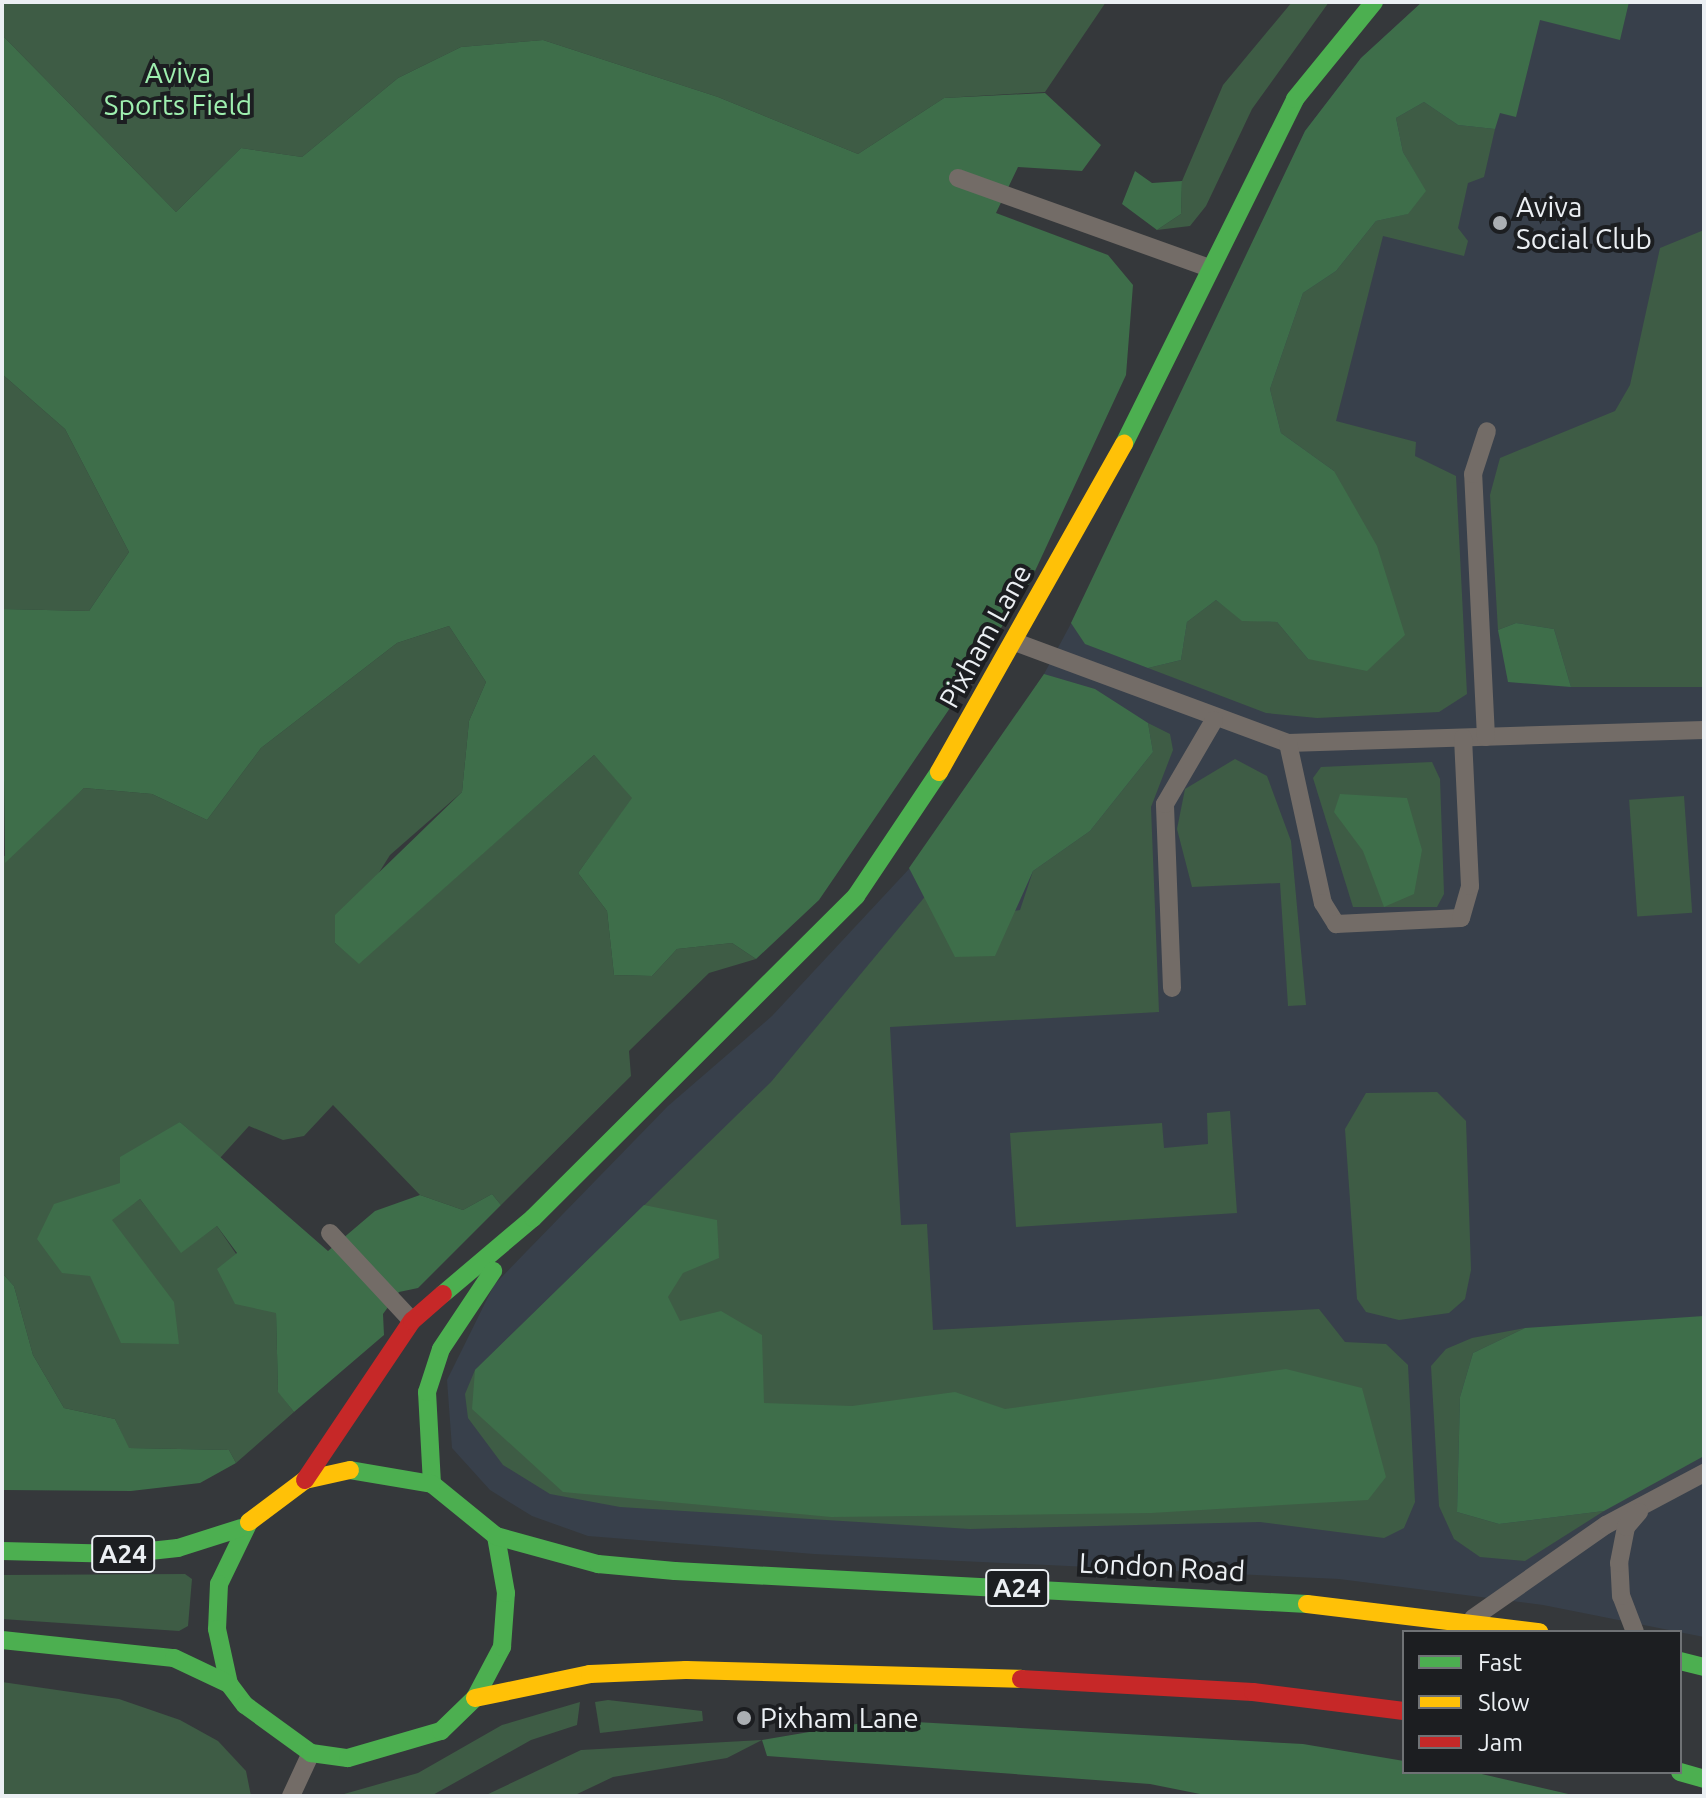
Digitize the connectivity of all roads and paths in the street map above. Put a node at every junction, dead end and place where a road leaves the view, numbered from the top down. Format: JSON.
{"nodes":[{"id":1,"x":1374,"y":2,"type":"edge"},
{"id":2,"x":958,"y":178,"type":"dead end"},
{"id":3,"x":1209,"y":268,"type":"junction"},
{"id":4,"x":1487,"y":431,"type":"dead end"},
{"id":5,"x":1015,"y":642,"type":"junction"},
{"id":6,"x":1214,"y":720,"type":"junction"},
{"id":7,"x":1704,"y":730,"type":"edge"},
{"id":8,"x":1486,"y":737,"type":"junction"},
{"id":9,"x":1463,"y":738,"type":"junction"},
{"id":10,"x":1288,"y":743,"type":"junction"},
{"id":11,"x":1172,"y":988,"type":"dead end"},
{"id":12,"x":533,"y":1218,"type":"junction"},
{"id":13,"x":330,"y":1233,"type":"dead end"},
{"id":14,"x":412,"y":1321,"type":"junction"},
{"id":15,"x":1704,"y":1473,"type":"edge"},
{"id":16,"x":305,"y":1480,"type":"junction"},
{"id":17,"x":432,"y":1484,"type":"junction"},
{"id":18,"x":1647,"y":1504,"type":"junction"},
{"id":19,"x":241,"y":1528,"type":"junction"},
{"id":20,"x":496,"y":1536,"type":"junction"},
{"id":21,"x":2,"y":1551,"type":"edge"},
{"id":22,"x":1471,"y":1619,"type":"junction"},
{"id":23,"x":1529,"y":1630,"type":"edge"},
{"id":24,"x":1634,"y":1630,"type":"edge"},
{"id":25,"x":2,"y":1640,"type":"edge"},
{"id":26,"x":1682,"y":1662,"type":"edge"},
{"id":27,"x":1704,"y":1667,"type":"edge"},
{"id":28,"x":229,"y":1684,"type":"junction"},
{"id":29,"x":475,"y":1698,"type":"junction"},
{"id":30,"x":1402,"y":1711,"type":"edge"},
{"id":31,"x":311,"y":1753,"type":"junction"},
{"id":32,"x":1682,"y":1773,"type":"edge"},
{"id":33,"x":1704,"y":1779,"type":"edge"},
{"id":34,"x":291,"y":1796,"type":"edge"}],
"edges":[{"from":1,"to":3,"type":"main road","name":"Pixham Lane"},
{"from":2,"to":3,"type":"lane"},
{"from":3,"to":5,"type":"main road","name":"Pixham Lane"},
{"from":4,"to":8,"type":"lane"},
{"from":5,"to":6,"type":"lane"},
{"from":5,"to":12,"type":"main road","name":"Pixham Lane"},
{"from":6,"to":10,"type":"lane"},
{"from":6,"to":11,"type":"lane"},
{"from":7,"to":8,"type":"lane"},
{"from":8,"to":9,"type":"lane"},
{"from":9,"to":10,"type":"lane"},
{"from":9,"to":10,"type":"lane"},
{"from":12,"to":14,"type":"main road","name":"Pixham Lane"},
{"from":12,"to":17,"type":"main road","name":"Pixham Lane"},
{"from":13,"to":14,"type":"lane"},
{"from":14,"to":16,"type":"main road","name":"Pixham Lane"},
{"from":15,"to":18,"type":"lane"},
{"from":16,"to":17,"type":"main road"},
{"from":16,"to":19,"type":"main road"},
{"from":17,"to":20,"type":"main road"},
{"from":18,"to":22,"type":"lane"},
{"from":18,"to":24,"type":"lane"},
{"from":19,"to":21,"type":"main road","number":"A24"},
{"from":19,"to":28,"type":"main road"},
{"from":20,"to":22,"type":"main road","name":"London Road","number":"A24"},
{"from":20,"to":29,"type":"main road"},
{"from":22,"to":23,"type":"main road","name":"London Road","number":"A24"},
{"from":25,"to":28,"type":"main road"},
{"from":26,"to":27,"type":"main road"},
{"from":28,"to":31,"type":"main road"},
{"from":29,"to":30,"type":"main road"},
{"from":29,"to":31,"type":"main road"},
{"from":31,"to":34,"type":"lane"},
{"from":32,"to":33,"type":"main road"}]}
